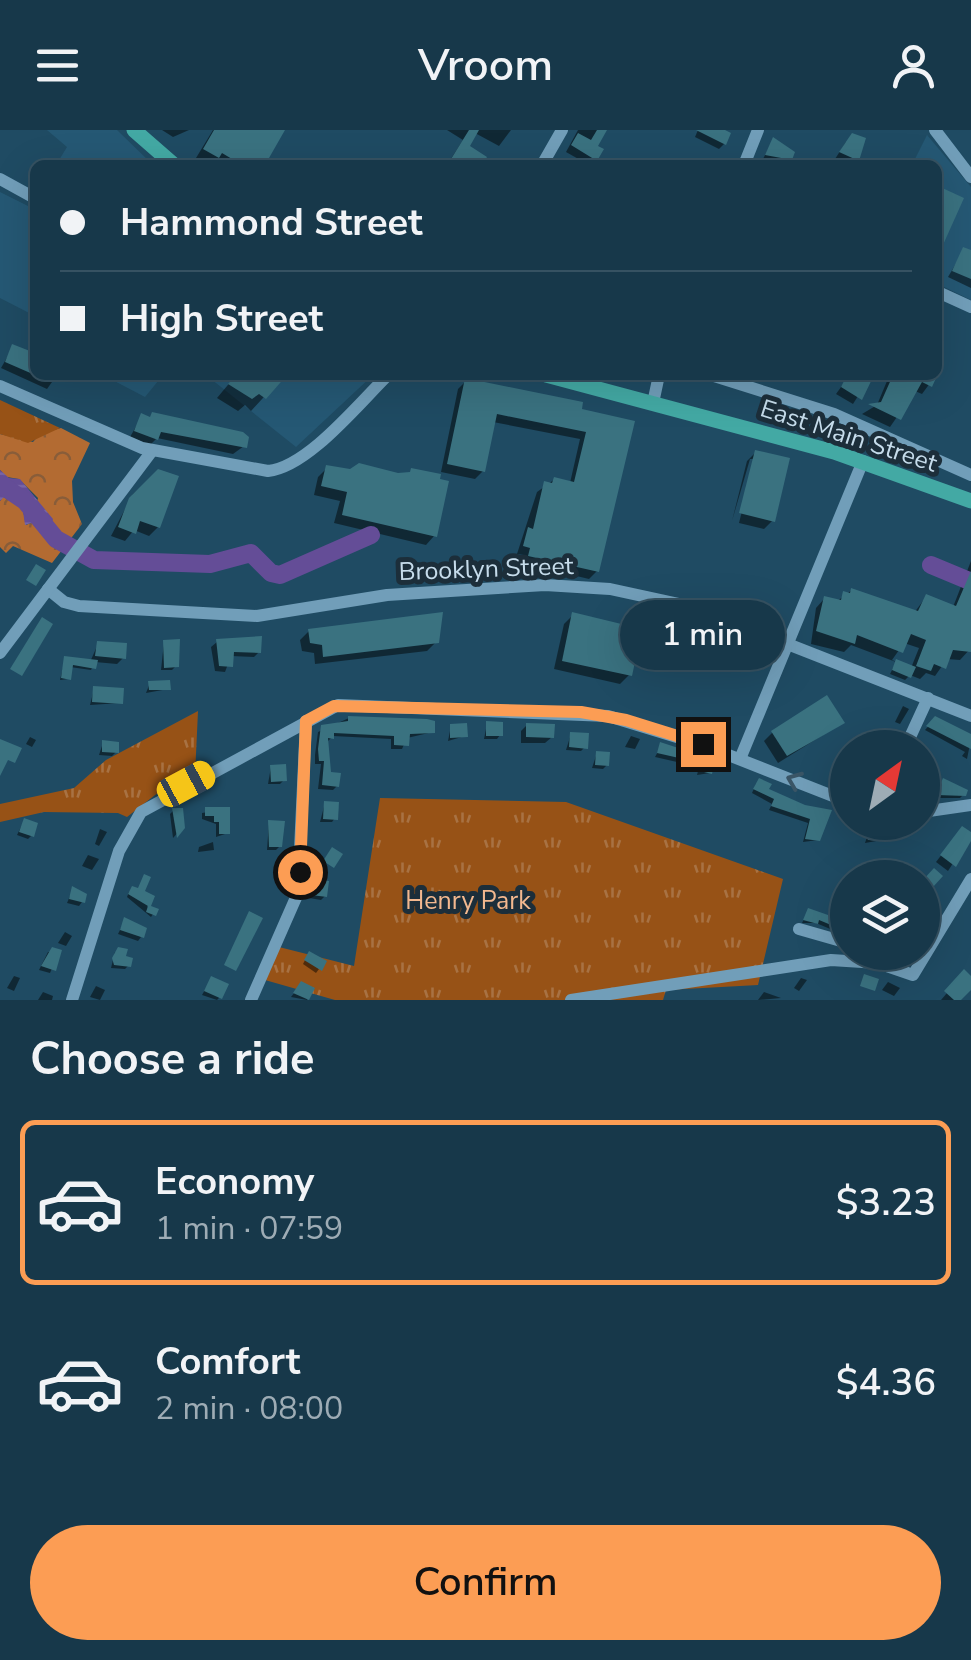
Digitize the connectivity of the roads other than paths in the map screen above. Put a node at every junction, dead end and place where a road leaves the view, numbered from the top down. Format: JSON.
{"nodes":[{"id":1,"x":134,"y":130,"type":"edge"},
{"id":2,"x":562,"y":130,"type":"edge"},
{"id":3,"x":758,"y":130,"type":"edge"},
{"id":4,"x":935,"y":130,"type":"edge"},
{"id":5,"x":168,"y":160,"type":"edge"},
{"id":6,"x":545,"y":160,"type":"edge"},
{"id":7,"x":746,"y":160,"type":"edge"},
{"id":8,"x":971,"y":177,"type":"edge"},
{"id":9,"x":0,"y":180,"type":"edge"},
{"id":10,"x":30,"y":195,"type":"edge"},
{"id":11,"x":942,"y":294,"type":"edge"},
{"id":12,"x":971,"y":307,"type":"edge"},
{"id":13,"x":383,"y":380,"type":"edge"},
{"id":14,"x":565,"y":380,"type":"edge"},
{"id":15,"x":658,"y":380,"type":"edge"},
{"id":16,"x":727,"y":380,"type":"edge"},
{"id":17,"x":0,"y":386,"type":"edge"},
{"id":18,"x":653,"y":403,"type":"junction"},
{"id":19,"x":152,"y":451,"type":"junction"},
{"id":20,"x":863,"y":461,"type":"junction"},
{"id":21,"x":971,"y":475,"type":"edge"},
{"id":22,"x":971,"y":502,"type":"edge"},
{"id":23,"x":48,"y":589,"type":"junction"},
{"id":24,"x":6,"y":632,"type":"edge"},
{"id":25,"x":788,"y":644,"type":"junction"},
{"id":26,"x":0,"y":653,"type":"edge"},
{"id":27,"x":928,"y":698,"type":"junction"},
{"id":28,"x":971,"y":716,"type":"edge"},
{"id":29,"x":306,"y":721,"type":"junction"},
{"id":30,"x":913,"y":730,"type":"edge"},
{"id":31,"x":740,"y":759,"type":"junction"},
{"id":32,"x":830,"y":795,"type":"edge"},
{"id":33,"x":971,"y":805,"type":"edge"},
{"id":34,"x":940,"y":809,"type":"edge"},
{"id":35,"x":971,"y":879,"type":"edge"},
{"id":36,"x":799,"y":929,"type":"dead end"},
{"id":37,"x":940,"y":929,"type":"edge"},
{"id":38,"x":830,"y":938,"type":"edge"},
{"id":39,"x":830,"y":960,"type":"edge"},
{"id":40,"x":72,"y":1000,"type":"edge"},
{"id":41,"x":251,"y":1000,"type":"edge"},
{"id":42,"x":572,"y":1000,"type":"edge"}],
"edges":[{"from":1,"to":5,"type":"main road"},
{"from":2,"to":6,"type":"street"},
{"from":3,"to":7,"type":"street"},
{"from":4,"to":8,"type":"street"},
{"from":9,"to":10,"type":"street"},
{"from":11,"to":12,"type":"street"},
{"from":13,"to":19,"type":"street"},
{"from":14,"to":18,"type":"main road","name":"East Main Street"},
{"from":15,"to":18,"type":"street"},
{"from":16,"to":21,"type":"street"},
{"from":17,"to":19,"type":"street"},
{"from":18,"to":20,"type":"main road","name":"East Main Street"},
{"from":19,"to":23,"type":"street"},
{"from":20,"to":22,"type":"main road","name":"East Main Street"},
{"from":20,"to":25,"type":"street"},
{"from":23,"to":24,"type":"street"},
{"from":23,"to":25,"type":"street","name":"Brooklyn Street"},
{"from":24,"to":26,"type":"street"},
{"from":25,"to":27,"type":"street","name":"Brooklyn Street"},
{"from":25,"to":31,"type":"street"},
{"from":27,"to":28,"type":"street","name":"Brooklyn Street"},
{"from":27,"to":30,"type":"street"},
{"from":29,"to":31,"type":"street"},
{"from":29,"to":40,"type":"street"},
{"from":29,"to":41,"type":"street"},
{"from":32,"to":31,"type":"street","one_way":true},
{"from":33,"to":34,"type":"street"},
{"from":35,"to":37,"type":"street"},
{"from":36,"to":38,"type":"street"},
{"from":39,"to":42,"type":"street"}]}
